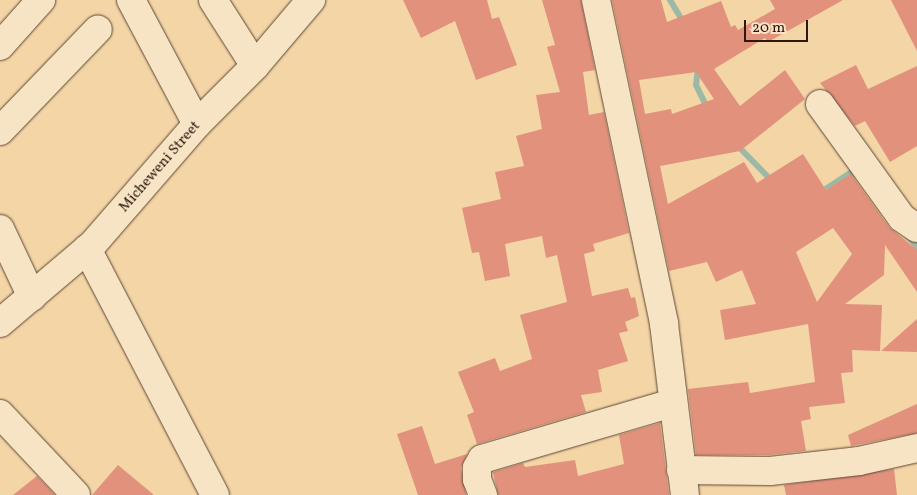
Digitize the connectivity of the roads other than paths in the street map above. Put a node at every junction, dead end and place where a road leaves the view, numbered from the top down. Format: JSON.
{"nodes":[{"id":1,"x":41,"y":0,"type":"edge"},
{"id":2,"x":131,"y":0,"type":"edge"},
{"id":3,"x":213,"y":0,"type":"edge"},
{"id":4,"x":311,"y":0,"type":"edge"},
{"id":5,"x":596,"y":0,"type":"edge"},
{"id":6,"x":98,"y":29,"type":"dead end"},
{"id":7,"x":0,"y":46,"type":"edge"},
{"id":8,"x":255,"y":66,"type":"junction"},
{"id":9,"x":820,"y":104,"type":"dead end"},
{"id":10,"x":197,"y":124,"type":"junction"},
{"id":11,"x":0,"y":131,"type":"edge"},
{"id":12,"x":917,"y":228,"type":"edge"},
{"id":13,"x":0,"y":229,"type":"edge"},
{"id":14,"x":87,"y":249,"type":"junction"},
{"id":15,"x":32,"y":296,"type":"junction"},
{"id":16,"x":0,"y":323,"type":"edge"},
{"id":17,"x":672,"y":403,"type":"junction"},
{"id":18,"x":0,"y":414,"type":"edge"},
{"id":19,"x":917,"y":448,"type":"edge"},
{"id":20,"x":683,"y":482,"type":"edge"},
{"id":21,"x":76,"y":495,"type":"edge"},
{"id":22,"x":215,"y":495,"type":"edge"},
{"id":23,"x":483,"y":495,"type":"edge"}],
"edges":[{"from":1,"to":7,"type":"street"},
{"from":2,"to":10,"type":"street"},
{"from":3,"to":8,"type":"street"},
{"from":4,"to":8,"type":"street","name":"Micheweni Street"},
{"from":5,"to":17,"type":"street"},
{"from":6,"to":11,"type":"street"},
{"from":8,"to":10,"type":"street","name":"Micheweni Street"},
{"from":9,"to":12,"type":"street"},
{"from":10,"to":14,"type":"street","name":"Micheweni Street"},
{"from":13,"to":15,"type":"street"},
{"from":14,"to":15,"type":"street","name":"Micheweni Street"},
{"from":14,"to":22,"type":"street"},
{"from":15,"to":16,"type":"street","name":"Micheweni Street"},
{"from":17,"to":20,"type":"street"},
{"from":17,"to":23,"type":"street"},
{"from":18,"to":21,"type":"street"},
{"from":19,"to":20,"type":"street"}]}
